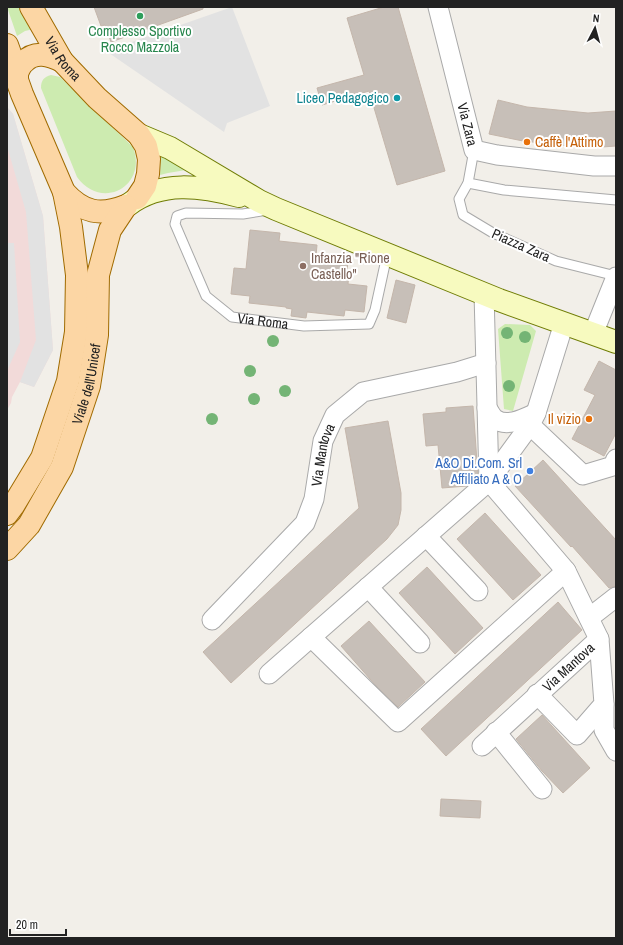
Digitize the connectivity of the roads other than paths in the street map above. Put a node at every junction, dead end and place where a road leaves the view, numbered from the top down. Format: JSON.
{"nodes":[{"id":1,"x":31,"y":7,"type":"edge"},
{"id":2,"x":438,"y":7,"type":"edge"},
{"id":3,"x":7,"y":45,"type":"edge"},
{"id":4,"x":62,"y":61,"type":"junction"},
{"id":5,"x":14,"y":78,"type":"edge"},
{"id":6,"x":139,"y":135,"type":"junction"},
{"id":7,"x":474,"y":150,"type":"junction"},
{"id":8,"x":616,"y":166,"type":"edge"},
{"id":9,"x":468,"y":183,"type":"junction"},
{"id":10,"x":64,"y":192,"type":"junction"},
{"id":11,"x":616,"y":200,"type":"edge"},
{"id":12,"x":131,"y":202,"type":"junction"},
{"id":13,"x":268,"y":205,"type":"junction"},
{"id":14,"x":387,"y":255,"type":"junction"},
{"id":15,"x":616,"y":276,"type":"edge"},
{"id":16,"x":484,"y":293,"type":"junction"},
{"id":17,"x":564,"y":323,"type":"junction"},
{"id":18,"x":593,"y":334,"type":"junction"},
{"id":19,"x":616,"y":342,"type":"edge"},
{"id":20,"x":486,"y":363,"type":"junction"},
{"id":21,"x":487,"y":408,"type":"junction"},
{"id":22,"x":533,"y":419,"type":"junction"},
{"id":23,"x":616,"y":459,"type":"edge"},
{"id":24,"x":489,"y":481,"type":"junction"},
{"id":25,"x":7,"y":514,"type":"edge"},
{"id":26,"x":426,"y":536,"type":"junction"},
{"id":27,"x":7,"y":549,"type":"edge"},
{"id":28,"x":566,"y":571,"type":"junction"},
{"id":29,"x":368,"y":587,"type":"junction"},
{"id":30,"x":478,"y":591,"type":"dead end"},
{"id":31,"x":616,"y":597,"type":"edge"},
{"id":32,"x":588,"y":618,"type":"junction"},
{"id":33,"x":212,"y":620,"type":"dead end"},
{"id":34,"x":311,"y":638,"type":"junction"},
{"id":35,"x":599,"y":639,"type":"junction"},
{"id":36,"x":420,"y":643,"type":"dead end"},
{"id":37,"x":269,"y":674,"type":"dead end"},
{"id":38,"x":538,"y":694,"type":"junction"},
{"id":39,"x":604,"y":704,"type":"junction"},
{"id":40,"x":496,"y":732,"type":"junction"},
{"id":41,"x":482,"y":746,"type":"dead end"},
{"id":42,"x":616,"y":751,"type":"edge"},
{"id":43,"x":542,"y":789,"type":"dead end"}],
"edges":[{"from":1,"to":4,"type":"main road","name":"Via Roma"},
{"from":2,"to":7,"type":"street","name":"Via Zara"},
{"from":3,"to":5,"type":"main road","name":"Via Roma"},
{"from":4,"to":5,"type":"main road"},
{"from":4,"to":6,"type":"main road","name":"Via Roma"},
{"from":5,"to":10,"type":"main road","name":"Via Roma"},
{"from":6,"to":12,"type":"main road","name":"Via Roma"},
{"from":6,"to":13,"type":"street","name":"Via Roma"},
{"from":7,"to":8,"type":"street","name":"Via Zara"},
{"from":7,"to":9,"type":"lane","name":"Piazza Zara"},
{"from":9,"to":11,"type":"lane"},
{"from":9,"to":15,"type":"lane","name":"Piazza Zara"},
{"from":10,"to":12,"type":"main road","name":"Via Roma"},
{"from":10,"to":25,"type":"main road","name":"Viale dell'Unicef"},
{"from":12,"to":13,"type":"street","name":"Via Roma"},
{"from":12,"to":27,"type":"main road","name":"Viale dell'Unicef"},
{"from":13,"to":14,"type":"street","name":"Via Roma"},
{"from":13,"to":14,"type":"lane","name":"Via Roma"},
{"from":14,"to":16,"type":"street","name":"Via Roma"},
{"from":15,"to":18,"type":"street"},
{"from":16,"to":17,"type":"street","name":"Via Roma"},
{"from":16,"to":20,"type":"street"},
{"from":17,"to":18,"type":"street","name":"Via Roma"},
{"from":17,"to":22,"type":"street"},
{"from":18,"to":19,"type":"street","name":"Via Roma"},
{"from":20,"to":21,"type":"street"},
{"from":20,"to":33,"type":"street","name":"Via Mantova"},
{"from":21,"to":22,"type":"street"},
{"from":21,"to":24,"type":"street"},
{"from":22,"to":23,"type":"street"},
{"from":22,"to":24,"type":"street"},
{"from":24,"to":26,"type":"street"},
{"from":24,"to":28,"type":"street","name":"Via Mantova"},
{"from":26,"to":29,"type":"street"},
{"from":26,"to":30,"type":"street"},
{"from":28,"to":32,"type":"street","name":"Via Mantova"},
{"from":28,"to":34,"type":"street"},
{"from":29,"to":34,"type":"street"},
{"from":29,"to":36,"type":"street"},
{"from":31,"to":32,"type":"street"},
{"from":32,"to":35,"type":"street","name":"Via Mantova"},
{"from":34,"to":37,"type":"street"},
{"from":35,"to":38,"type":"street","name":"Via Mantova"},
{"from":35,"to":39,"type":"street","name":"Via Mantova"},
{"from":38,"to":39,"type":"street","name":"Via Mantova"},
{"from":38,"to":40,"type":"street","name":"Via Mantova"},
{"from":39,"to":42,"type":"street","name":"Via Mantova"},
{"from":40,"to":41,"type":"street","name":"Via Mantova"},
{"from":40,"to":43,"type":"street"}]}
